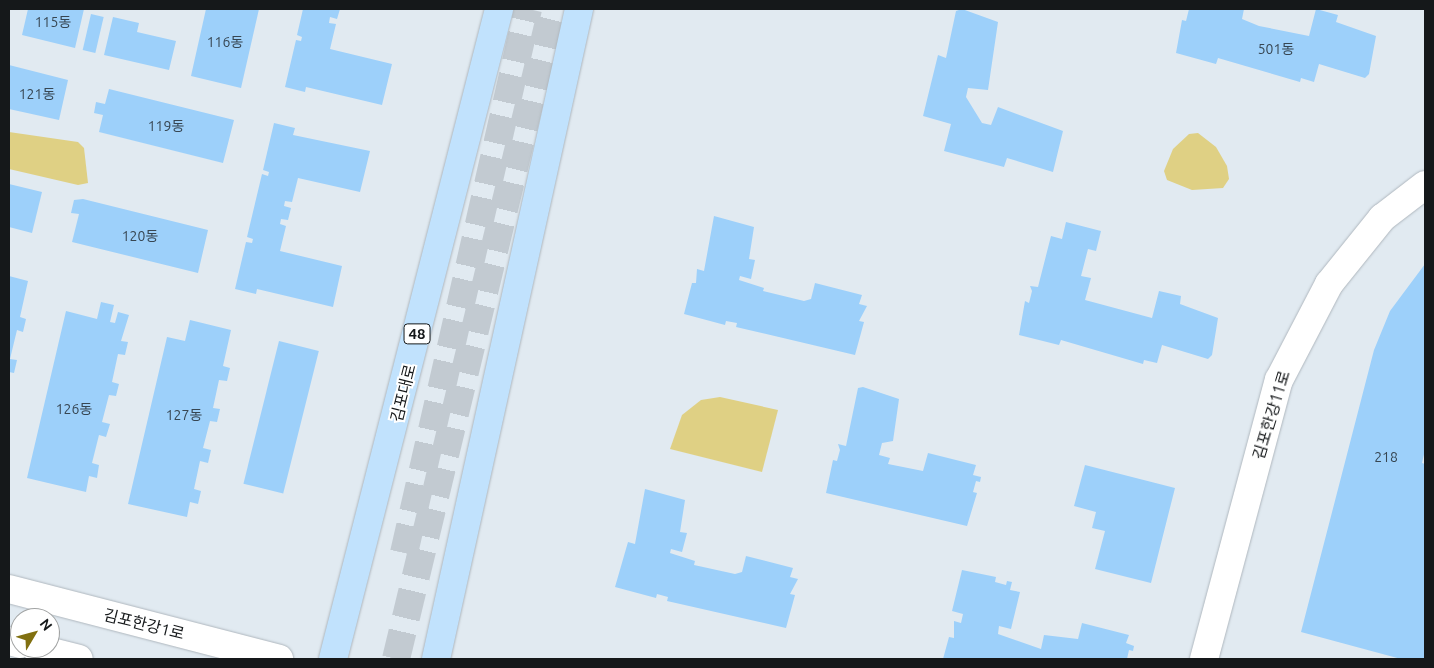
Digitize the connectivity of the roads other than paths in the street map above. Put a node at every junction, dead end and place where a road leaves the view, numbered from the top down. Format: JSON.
{"nodes":[{"id":1,"x":499,"y":9,"type":"edge"},
{"id":2,"x":579,"y":9,"type":"edge"},
{"id":3,"x":1425,"y":185,"type":"edge"},
{"id":4,"x":1425,"y":200,"type":"edge"},
{"id":5,"x":9,"y":589,"type":"edge"},
{"id":6,"x":60,"y":654,"type":"edge"},
{"id":7,"x":79,"y":659,"type":"edge"},
{"id":8,"x":279,"y":659,"type":"edge"},
{"id":9,"x":333,"y":659,"type":"edge"},
{"id":10,"x":436,"y":659,"type":"edge"},
{"id":11,"x":1204,"y":659,"type":"edge"},
{"id":12,"x":1220,"y":659,"type":"edge"}],
"edges":[{"from":1,"to":9,"type":"main road","name":"김포대로","number":"48"},
{"from":2,"to":10,"type":"main road"},
{"from":3,"to":11,"type":"street","name":"김포한강11로"},
{"from":4,"to":12,"type":"street","name":"김포한강11로"},
{"from":5,"to":8,"type":"street","name":"김포한강1로"},
{"from":6,"to":7,"type":"street"}]}
